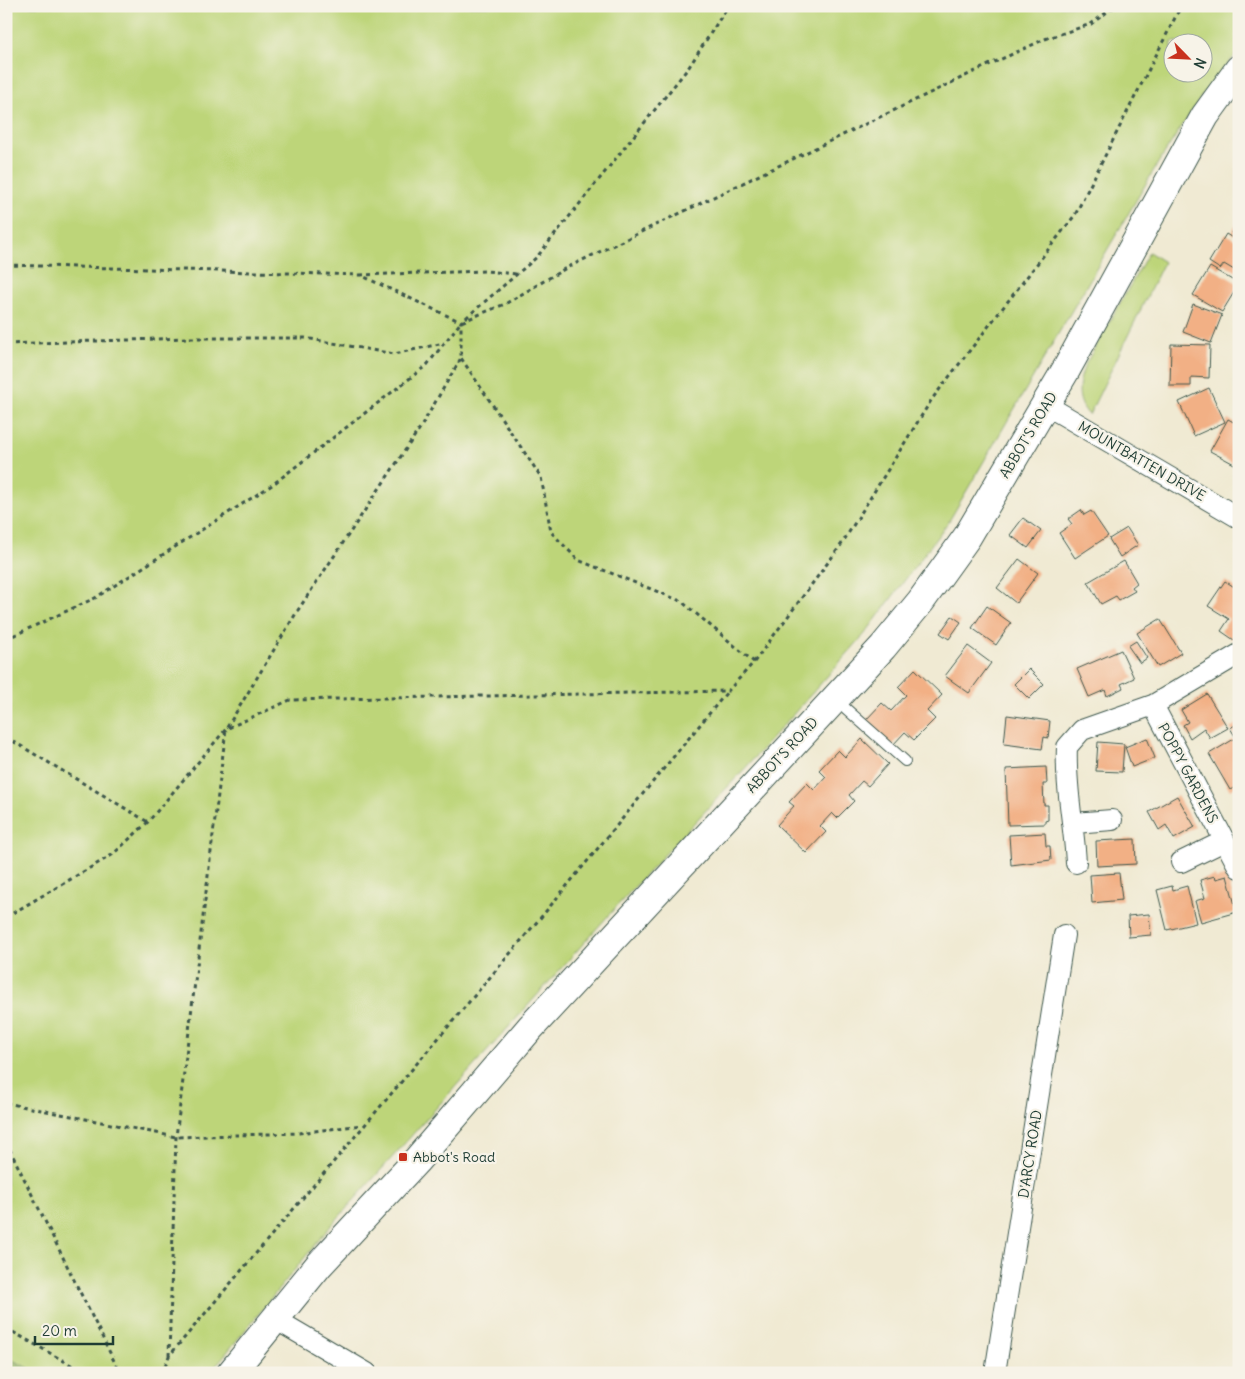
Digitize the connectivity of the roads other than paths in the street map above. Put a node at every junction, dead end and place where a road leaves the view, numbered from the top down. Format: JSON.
{"nodes":[{"id":1,"x":1239,"y":69,"type":"edge"},
{"id":2,"x":1046,"y":405,"type":"junction"},
{"id":3,"x":1239,"y":518,"type":"edge"},
{"id":4,"x":1239,"y":654,"type":"edge"},
{"id":5,"x":834,"y":699,"type":"junction"},
{"id":6,"x":1153,"y":705,"type":"junction"},
{"id":7,"x":905,"y":761,"type":"dead end"},
{"id":8,"x":1112,"y":820,"type":"dead end"},
{"id":9,"x":1074,"y":822,"type":"junction"},
{"id":10,"x":1224,"y":841,"type":"junction"},
{"id":11,"x":1181,"y":862,"type":"dead end"},
{"id":12,"x":1076,"y":863,"type":"dead end"},
{"id":13,"x":1239,"y":868,"type":"edge"},
{"id":14,"x":1064,"y":935,"type":"dead end"},
{"id":15,"x":275,"y":1319,"type":"junction"},
{"id":16,"x":232,"y":1373,"type":"edge"},
{"id":17,"x":366,"y":1373,"type":"edge"},
{"id":18,"x":995,"y":1373,"type":"edge"}],
"edges":[{"from":1,"to":2,"type":"street","name":"ABBOT'S ROAD"},
{"from":2,"to":3,"type":"street","name":"MOUNTBATTEN DRIVE"},
{"from":2,"to":5,"type":"street","name":"ABBOT'S ROAD"},
{"from":4,"to":6,"type":"street"},
{"from":5,"to":7,"type":"lane"},
{"from":5,"to":15,"type":"street","name":"ABBOT'S ROAD"},
{"from":6,"to":9,"type":"street"},
{"from":6,"to":10,"type":"street","name":"POPPY GARDENS"},
{"from":8,"to":9,"type":"street"},
{"from":9,"to":12,"type":"street"},
{"from":10,"to":11,"type":"street"},
{"from":10,"to":13,"type":"street","name":"POPPY GARDENS"},
{"from":14,"to":18,"type":"street","name":"D'ARCY ROAD"},
{"from":15,"to":16,"type":"street","name":"ABBOT'S ROAD"},
{"from":15,"to":17,"type":"street"}]}
